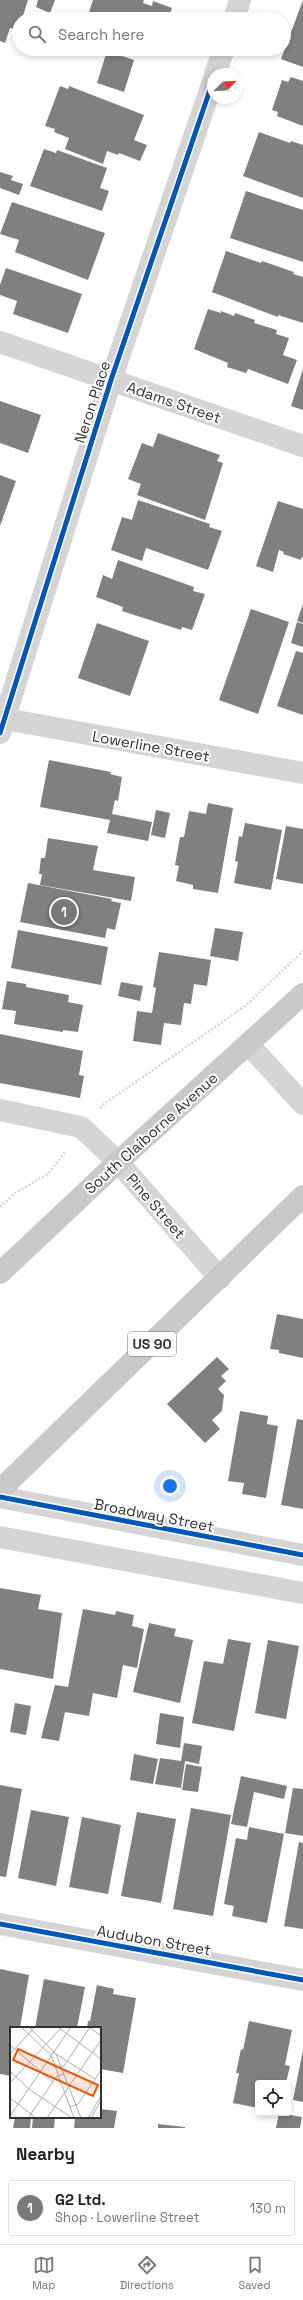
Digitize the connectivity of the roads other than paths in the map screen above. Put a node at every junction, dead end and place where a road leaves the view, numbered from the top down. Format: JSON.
{"nodes":[{"id":1,"x":240,"y":0,"type":"edge"},
{"id":2,"x":236,"y":12,"type":"edge"},
{"id":3,"x":221,"y":56,"type":"edge"},
{"id":4,"x":217,"y":68,"type":"edge"},
{"id":5,"x":207,"y":99,"type":"edge"},
{"id":6,"x":0,"y":342,"type":"edge"},
{"id":7,"x":111,"y":380,"type":"junction"},
{"id":8,"x":303,"y":446,"type":"edge"},
{"id":9,"x":1,"y":724,"type":"edge"},
{"id":10,"x":303,"y":773,"type":"edge"},
{"id":11,"x":303,"y":994,"type":"edge"},
{"id":12,"x":248,"y":1044,"type":"junction"},
{"id":13,"x":303,"y":1104,"type":"edge"},
{"id":14,"x":0,"y":1110,"type":"edge"},
{"id":15,"x":118,"y":1162,"type":"junction"},
{"id":16,"x":303,"y":1196,"type":"edge"},
{"id":17,"x":0,"y":1273,"type":"edge"},
{"id":18,"x":220,"y":1278,"type":"junction"},
{"id":19,"x":0,"y":1490,"type":"edge"},
{"id":20,"x":0,"y":1497,"type":"edge"},
{"id":21,"x":0,"y":1537,"type":"edge"},
{"id":22,"x":303,"y":1555,"type":"edge"},
{"id":23,"x":303,"y":1593,"type":"edge"},
{"id":24,"x":0,"y":1924,"type":"edge"},
{"id":25,"x":303,"y":1980,"type":"edge"}],
"edges":[{"from":1,"to":2,"type":"street"},
{"from":3,"to":4,"type":"street"},
{"from":5,"to":7,"type":"street","name":"Neron Place"},
{"from":6,"to":7,"type":"street","name":"Adams Street"},
{"from":7,"to":8,"type":"street","name":"Adams Street"},
{"from":7,"to":9,"type":"street","name":"Neron Place"},
{"from":9,"to":10,"type":"street","name":"Lowerline Street"},
{"from":11,"to":12,"type":"main road","name":"South Claiborne Avenue"},
{"from":12,"to":13,"type":"street"},
{"from":12,"to":15,"type":"main road","name":"South Claiborne Avenue"},
{"from":14,"to":15,"type":"street","name":"Pine Street"},
{"from":15,"to":17,"type":"main road","name":"South Claiborne Avenue"},
{"from":15,"to":18,"type":"street","name":"Pine Street"},
{"from":16,"to":18,"type":"main road","number":"US 90"},
{"from":18,"to":19,"type":"main road","number":"US 90"},
{"from":20,"to":22,"type":"street","name":"Broadway Street"},
{"from":21,"to":23,"type":"street"},
{"from":24,"to":25,"type":"street","name":"Audubon Street"}]}
